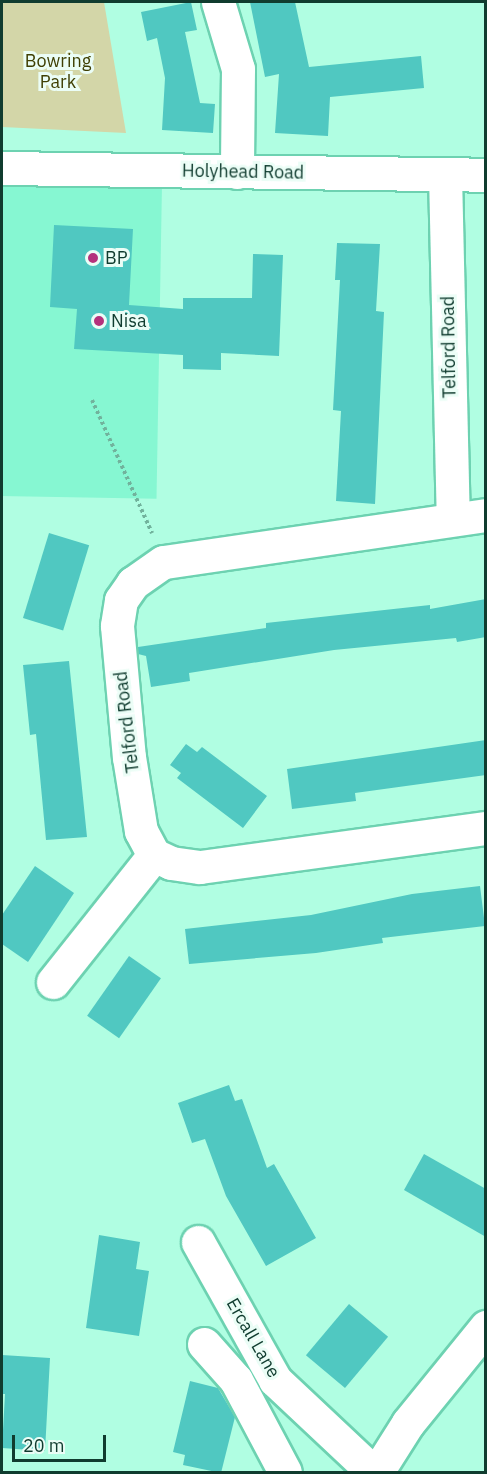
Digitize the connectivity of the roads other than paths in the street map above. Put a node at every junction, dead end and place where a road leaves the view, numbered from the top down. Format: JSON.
{"nodes":[{"id":1,"x":218,"y":2,"type":"edge"},
{"id":2,"x":2,"y":168,"type":"edge"},
{"id":3,"x":237,"y":172,"type":"junction"},
{"id":4,"x":445,"y":174,"type":"junction"},
{"id":5,"x":486,"y":175,"type":"edge"},
{"id":6,"x":486,"y":515,"type":"edge"},
{"id":7,"x":453,"y":519,"type":"junction"},
{"id":8,"x":486,"y":828,"type":"edge"},
{"id":9,"x":154,"y":855,"type":"junction"},
{"id":10,"x":53,"y":982,"type":"dead end"},
{"id":11,"x":198,"y":1242,"type":"dead end"},
{"id":12,"x":486,"y":1327,"type":"edge"},
{"id":13,"x":204,"y":1344,"type":"dead end"},
{"id":14,"x":285,"y":1473,"type":"edge"},
{"id":15,"x":375,"y":1473,"type":"edge"}],
"edges":[{"from":1,"to":3,"type":"street"},
{"from":2,"to":3,"type":"street","name":"Holyhead Road"},
{"from":3,"to":4,"type":"street","name":"Holyhead Road"},
{"from":4,"to":5,"type":"street","name":"Holyhead Road"},
{"from":4,"to":7,"type":"street","name":"Telford Road"},
{"from":6,"to":7,"type":"street","name":"Telford Road"},
{"from":7,"to":9,"type":"street","name":"Telford Road"},
{"from":8,"to":9,"type":"street"},
{"from":9,"to":10,"type":"street"},
{"from":11,"to":15,"type":"street","name":"Ercall Lane"},
{"from":12,"to":15,"type":"street","name":"Ercall Lane"},
{"from":13,"to":14,"type":"street"}]}
